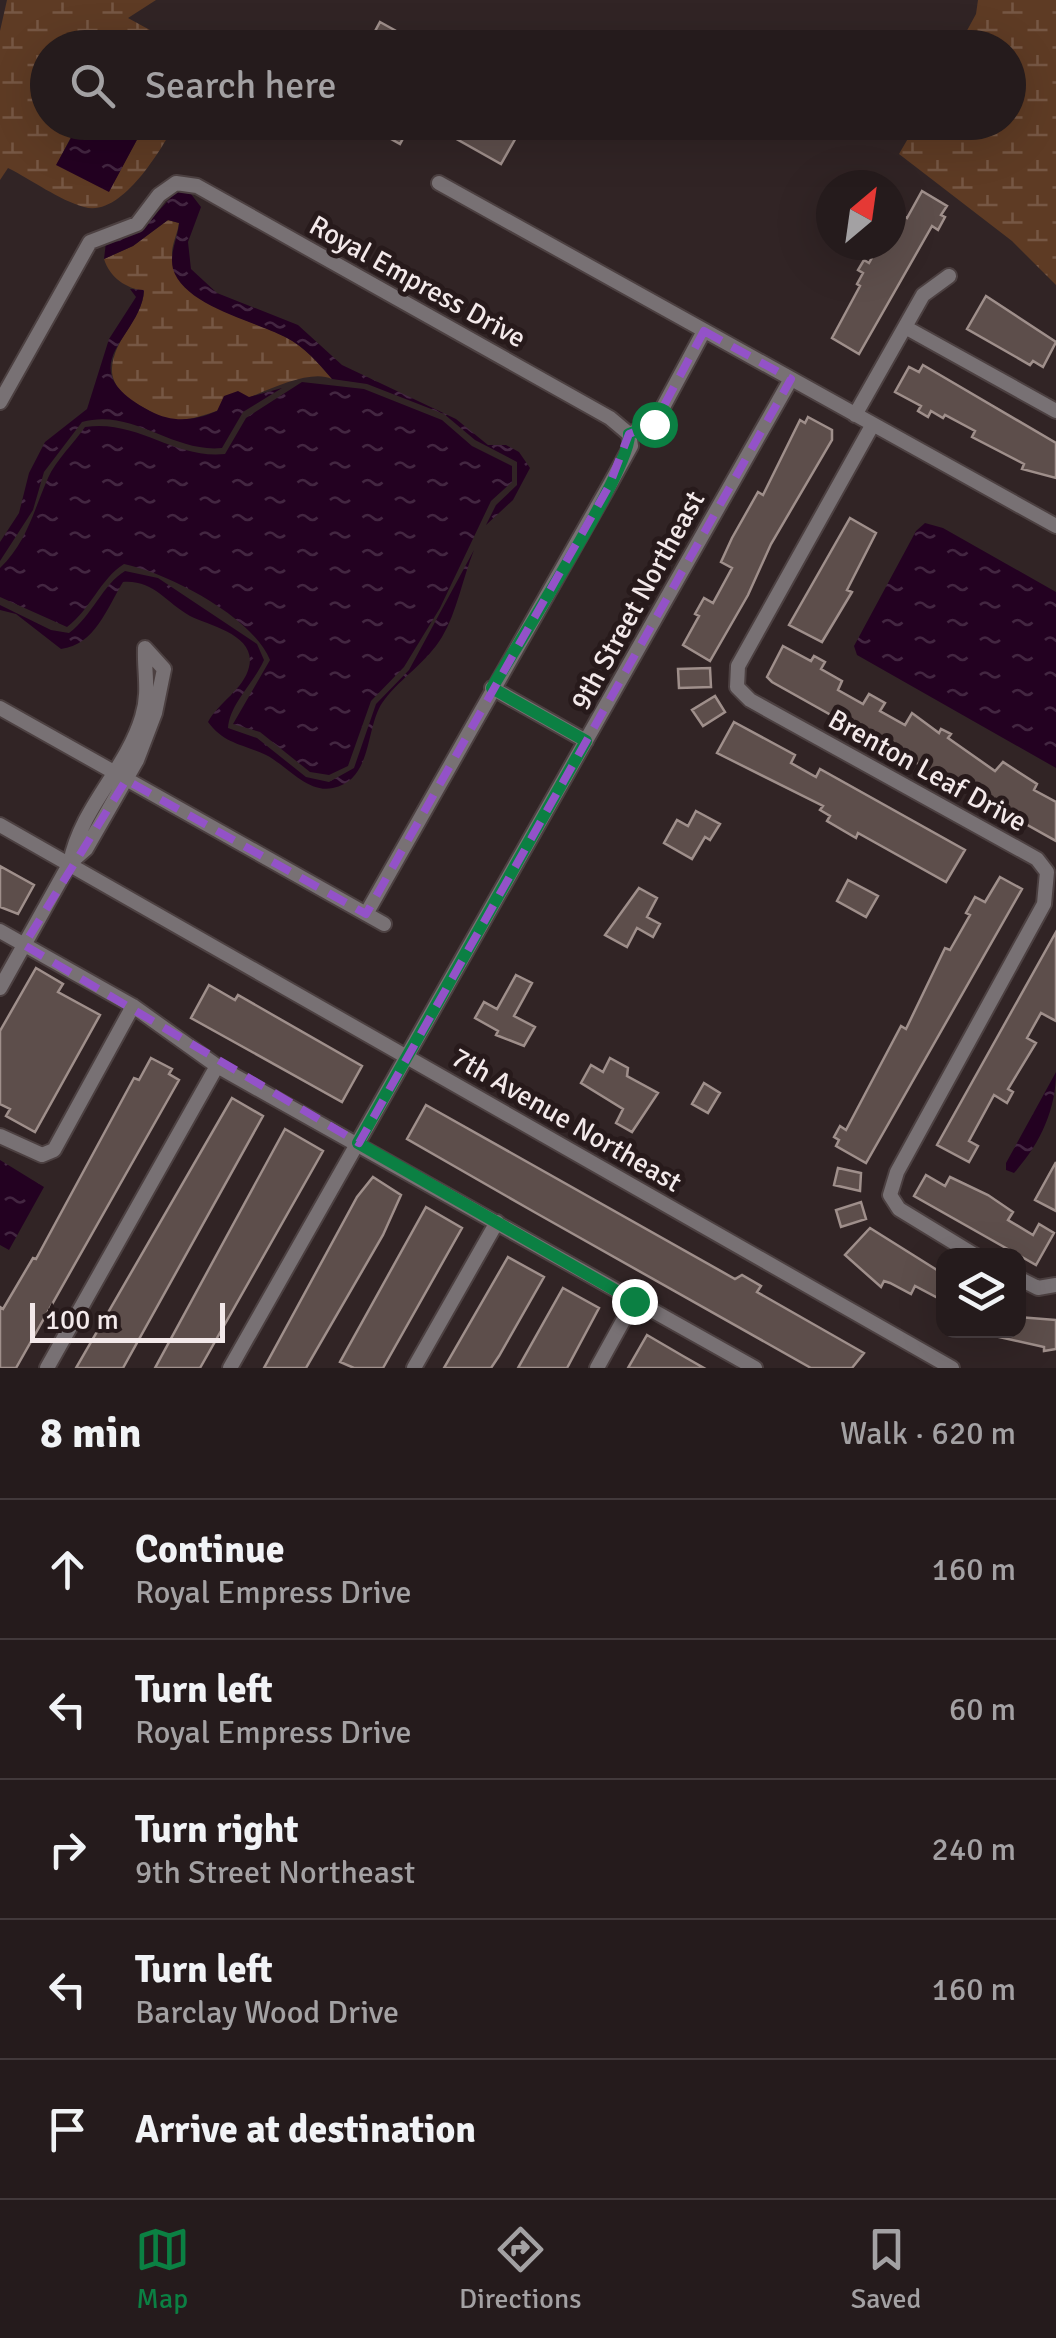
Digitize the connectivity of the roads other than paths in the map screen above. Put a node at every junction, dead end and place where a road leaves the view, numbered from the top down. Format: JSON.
{"nodes":[{"id":1,"x":439,"y":183,"type":"dead end"},
{"id":2,"x":950,"y":276,"type":"dead end"},
{"id":3,"x":905,"y":327,"type":"junction"},
{"id":4,"x":704,"y":331,"type":"junction"},
{"id":5,"x":790,"y":380,"type":"junction"},
{"id":6,"x":0,"y":402,"type":"edge"},
{"id":7,"x":1056,"y":411,"type":"edge"},
{"id":8,"x":856,"y":415,"type":"junction"},
{"id":9,"x":873,"y":424,"type":"junction"},
{"id":10,"x":629,"y":434,"type":"junction"},
{"id":11,"x":1056,"y":526,"type":"edge"},
{"id":12,"x":492,"y":688,"type":"junction"},
{"id":13,"x":0,"y":708,"type":"edge"},
{"id":14,"x":586,"y":741,"type":"junction"},
{"id":15,"x":119,"y":776,"type":"junction"},
{"id":16,"x":0,"y":825,"type":"edge"},
{"id":17,"x":70,"y":864,"type":"junction"},
{"id":18,"x":366,"y":914,"type":"junction"},
{"id":19,"x":384,"y":924,"type":"dead end"},
{"id":20,"x":0,"y":931,"type":"edge"},
{"id":21,"x":24,"y":944,"type":"junction"},
{"id":22,"x":0,"y":988,"type":"edge"},
{"id":23,"x":133,"y":1006,"type":"junction"},
{"id":24,"x":408,"y":1056,"type":"junction"},
{"id":25,"x":217,"y":1066,"type":"junction"},
{"id":26,"x":0,"y":1136,"type":"edge"},
{"id":27,"x":358,"y":1143,"type":"junction"},
{"id":28,"x":497,"y":1222,"type":"junction"},
{"id":29,"x":963,"y":1248,"type":"edge"},
{"id":30,"x":1026,"y":1282,"type":"edge"},
{"id":31,"x":1056,"y":1285,"type":"edge"},
{"id":32,"x":634,"y":1301,"type":"junction"},
{"id":33,"x":47,"y":1368,"type":"edge"},
{"id":34,"x":230,"y":1368,"type":"edge"},
{"id":35,"x":414,"y":1368,"type":"edge"},
{"id":36,"x":597,"y":1368,"type":"edge"},
{"id":37,"x":755,"y":1368,"type":"edge"},
{"id":38,"x":952,"y":1368,"type":"edge"}],
"edges":[{"from":1,"to":4,"type":"street"},
{"from":2,"to":3,"type":"street"},
{"from":3,"to":7,"type":"street"},
{"from":3,"to":8,"type":"street"},
{"from":4,"to":5,"type":"street"},
{"from":4,"to":10,"type":"street"},
{"from":5,"to":8,"type":"street"},
{"from":5,"to":14,"type":"street","name":"9th Street Northeast"},
{"from":6,"to":10,"type":"street","name":"Royal Empress Drive"},
{"from":8,"to":9,"type":"street"},
{"from":9,"to":11,"type":"street"},
{"from":9,"to":29,"type":"street","name":"Brenton Leaf Drive"},
{"from":10,"to":12,"type":"street"},
{"from":12,"to":14,"type":"street"},
{"from":12,"to":18,"type":"street"},
{"from":13,"to":15,"type":"street"},
{"from":14,"to":24,"type":"street","name":"9th Street Northeast"},
{"from":15,"to":15,"type":"street"},
{"from":15,"to":17,"type":"street"},
{"from":15,"to":18,"type":"street"},
{"from":16,"to":17,"type":"street","name":"7th Avenue Northeast"},
{"from":17,"to":21,"type":"street"},
{"from":17,"to":24,"type":"street","name":"7th Avenue Northeast"},
{"from":18,"to":19,"type":"street"},
{"from":20,"to":21,"type":"street"},
{"from":21,"to":22,"type":"street"},
{"from":21,"to":23,"type":"street"},
{"from":23,"to":25,"type":"street"},
{"from":23,"to":26,"type":"street"},
{"from":24,"to":27,"type":"street","name":"9th Street Northeast"},
{"from":24,"to":38,"type":"street","name":"7th Avenue Northeast"},
{"from":25,"to":27,"type":"street"},
{"from":25,"to":33,"type":"street"},
{"from":27,"to":28,"type":"street"},
{"from":27,"to":34,"type":"street","name":"9th Street Northeast"},
{"from":28,"to":32,"type":"street"},
{"from":28,"to":35,"type":"street"},
{"from":30,"to":31,"type":"street"},
{"from":32,"to":36,"type":"street"},
{"from":32,"to":37,"type":"street"}]}
